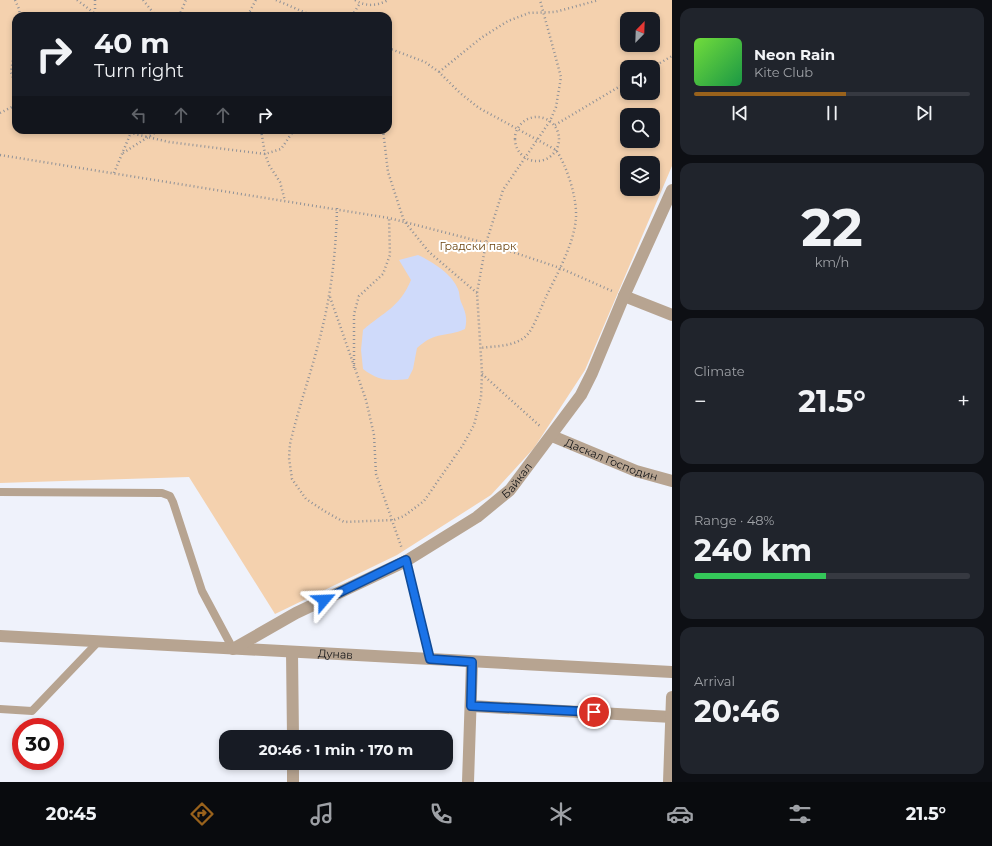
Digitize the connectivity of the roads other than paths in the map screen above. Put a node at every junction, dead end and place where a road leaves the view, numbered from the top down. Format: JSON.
{"nodes":[{"id":1,"x":672,"y":190,"type":"edge"},
{"id":2,"x":624,"y":296,"type":"junction"},
{"id":3,"x":672,"y":315,"type":"edge"},
{"id":4,"x":552,"y":436,"type":"junction"},
{"id":5,"x":672,"y":481,"type":"edge"},
{"id":6,"x":0,"y":492,"type":"edge"},
{"id":7,"x":406,"y":560,"type":"junction"},
{"id":8,"x":0,"y":636,"type":"edge"},
{"id":9,"x":98,"y":642,"type":"junction"},
{"id":10,"x":232,"y":649,"type":"junction"},
{"id":11,"x":292,"y":652,"type":"junction"},
{"id":12,"x":430,"y":659,"type":"junction"},
{"id":13,"x":472,"y":662,"type":"junction"},
{"id":14,"x":672,"y":672,"type":"edge"},
{"id":15,"x":672,"y":696,"type":"edge"},
{"id":16,"x":471,"y":706,"type":"junction"},
{"id":17,"x":0,"y":709,"type":"edge"},
{"id":18,"x":672,"y":717,"type":"edge"},
{"id":19,"x":293,"y":730,"type":"edge"},
{"id":20,"x":293,"y":770,"type":"edge"},
{"id":21,"x":293,"y":782,"type":"edge"},
{"id":22,"x":468,"y":782,"type":"edge"},
{"id":23,"x":669,"y":782,"type":"edge"}],
"edges":[{"from":1,"to":2,"type":"street","name":"Байкал"},
{"from":2,"to":3,"type":"street"},
{"from":2,"to":4,"type":"street","name":"Байкал"},
{"from":4,"to":5,"type":"street","name":"Даскал Господин"},
{"from":4,"to":7,"type":"street","name":"Байкал"},
{"from":6,"to":10,"type":"lane"},
{"from":7,"to":10,"type":"street","name":"Байкал"},
{"from":7,"to":12,"type":"lane"},
{"from":8,"to":9,"type":"street","name":"Дунав"},
{"from":9,"to":10,"type":"street","name":"Дунав"},
{"from":9,"to":17,"type":"lane"},
{"from":10,"to":11,"type":"street","name":"Дунав"},
{"from":11,"to":12,"type":"street","name":"Дунав"},
{"from":11,"to":19,"type":"street"},
{"from":12,"to":13,"type":"street","name":"Дунав"},
{"from":13,"to":14,"type":"street","name":"Дунав"},
{"from":13,"to":16,"type":"street"},
{"from":15,"to":18,"type":"street"},
{"from":16,"to":18,"type":"street"},
{"from":16,"to":22,"type":"street"},
{"from":18,"to":23,"type":"street"},
{"from":20,"to":21,"type":"street"}]}
